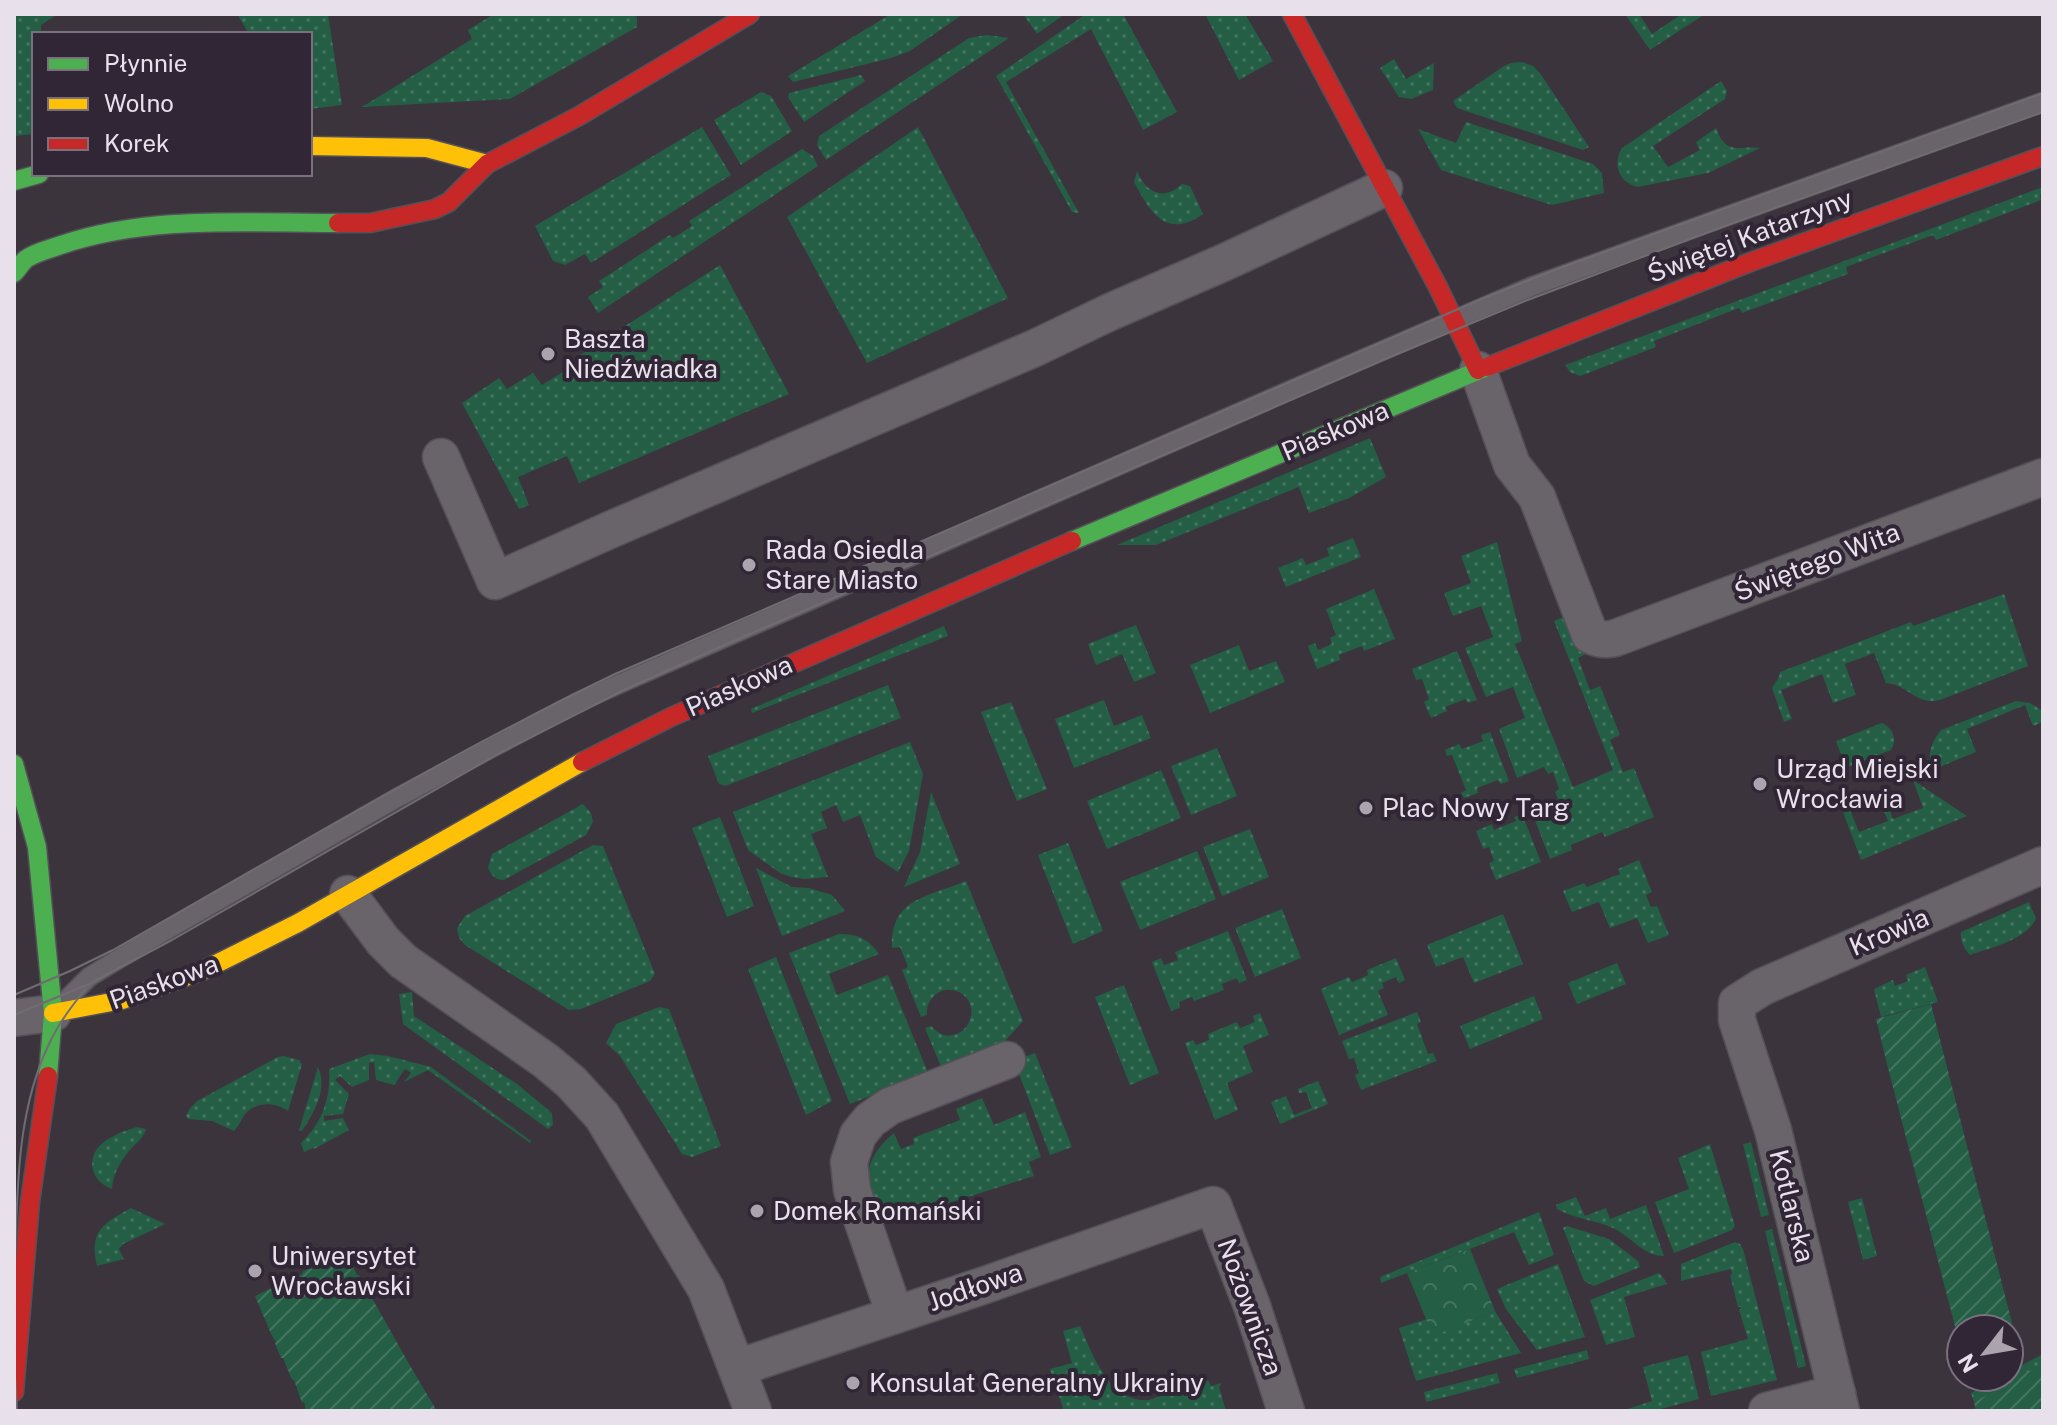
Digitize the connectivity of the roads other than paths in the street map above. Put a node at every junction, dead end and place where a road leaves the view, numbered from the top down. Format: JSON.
{"nodes":[{"id":1,"x":750,"y":14,"type":"edge"},
{"id":2,"x":1292,"y":14,"type":"edge"},
{"id":3,"x":2043,"y":102,"type":"edge"},
{"id":4,"x":312,"y":146,"type":"edge"},
{"id":5,"x":2043,"y":156,"type":"edge"},
{"id":6,"x":487,"y":164,"type":"junction"},
{"id":7,"x":1384,"y":188,"type":"junction"},
{"id":8,"x":18,"y":264,"type":"edge"},
{"id":9,"x":1454,"y":320,"type":"junction"},
{"id":10,"x":1478,"y":370,"type":"junction"},
{"id":11,"x":441,"y":457,"type":"dead end"},
{"id":12,"x":2043,"y":477,"type":"edge"},
{"id":13,"x":14,"y":764,"type":"edge"},
{"id":14,"x":2043,"y":865,"type":"edge"},
{"id":15,"x":348,"y":894,"type":"junction"},
{"id":16,"x":1737,"y":1003,"type":"joint"},
{"id":17,"x":53,"y":1013,"type":"junction"},
{"id":18,"x":14,"y":1018,"type":"edge"},
{"id":19,"x":1007,"y":1060,"type":"dead end"},
{"id":20,"x":1213,"y":1205,"type":"joint"},
{"id":21,"x":895,"y":1315,"type":"junction"},
{"id":22,"x":737,"y":1368,"type":"junction"},
{"id":23,"x":14,"y":1392,"type":"edge"},
{"id":24,"x":1839,"y":1402,"type":"edge"},
{"id":25,"x":753,"y":1411,"type":"edge"},
{"id":26,"x":1286,"y":1411,"type":"edge"},
{"id":27,"x":1767,"y":1411,"type":"edge"}],
"edges":[{"from":1,"to":6,"type":"street"},
{"from":2,"to":7,"type":"street"},
{"from":3,"to":9,"type":"lane"},
{"from":4,"to":6,"type":"street"},
{"from":5,"to":10,"type":"street","name":"Świętej Katarzyny"},
{"from":6,"to":8,"type":"street"},
{"from":7,"to":9,"type":"street"},
{"from":7,"to":11,"type":"street"},
{"from":9,"to":10,"type":"street"},
{"from":9,"to":17,"type":"lane"},
{"from":10,"to":12,"type":"street","name":"Świętego Wita"},
{"from":10,"to":15,"type":"street","name":"Piaskowa"},
{"from":13,"to":17,"type":"street"},
{"from":14,"to":16,"type":"street","name":"Krowia"},
{"from":15,"to":17,"type":"street","name":"Piaskowa"},
{"from":15,"to":22,"type":"street"},
{"from":16,"to":24,"type":"street","name":"Kotlarska"},
{"from":17,"to":18,"type":"street","name":"Piaskowa"},
{"from":17,"to":23,"type":"street"},
{"from":19,"to":21,"type":"street"},
{"from":20,"to":21,"type":"street","name":"Jodłowa"},
{"from":20,"to":26,"type":"street","name":"Nożownicza"},
{"from":21,"to":22,"type":"street","name":"Jodłowa"},
{"from":22,"to":25,"type":"street"},
{"from":24,"to":27,"type":"street"}]}
